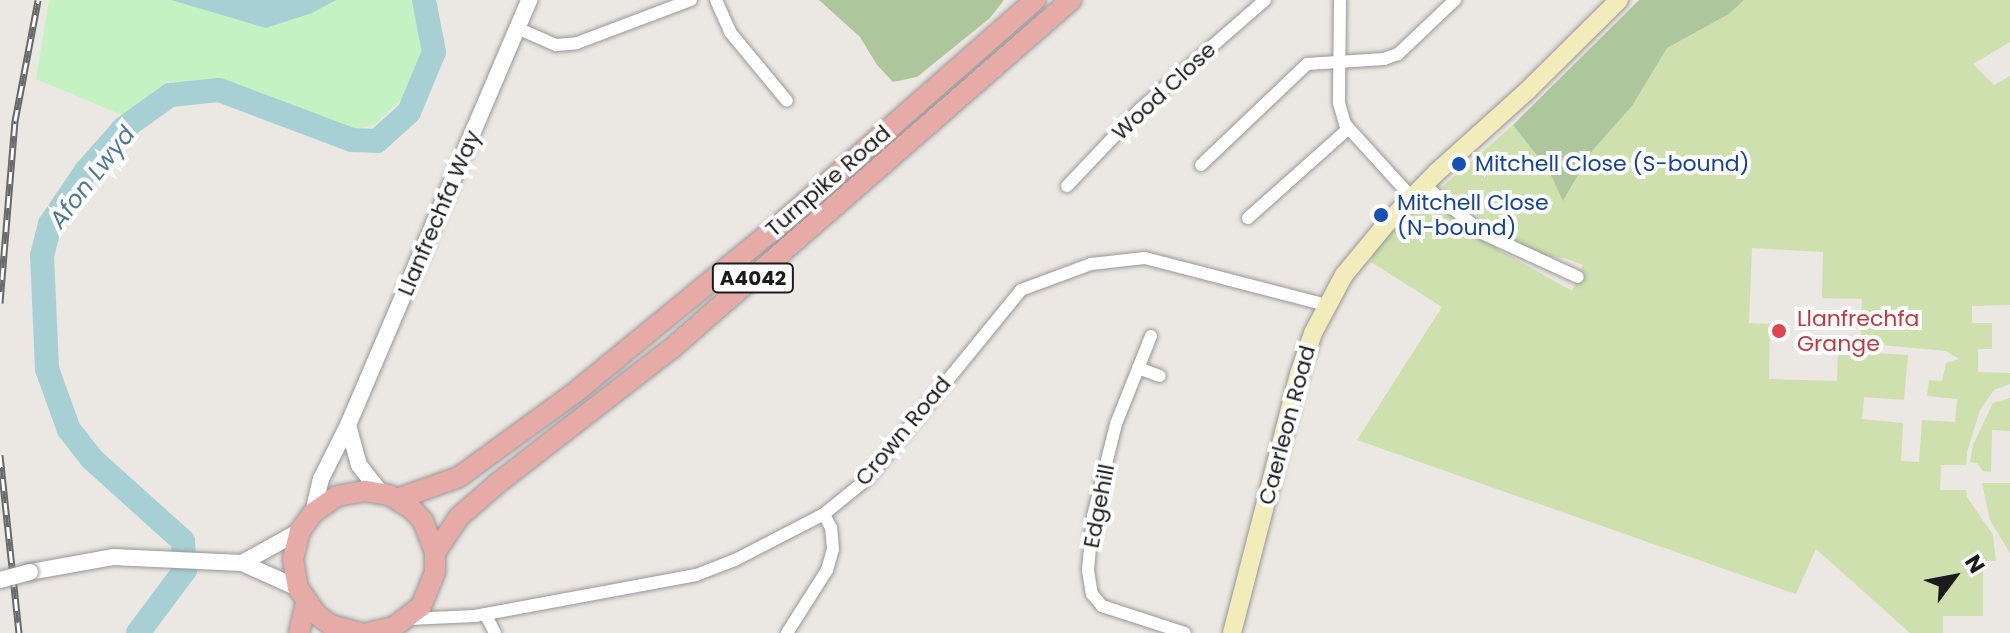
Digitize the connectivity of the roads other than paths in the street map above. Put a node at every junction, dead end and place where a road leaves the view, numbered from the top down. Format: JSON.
{"nodes":[{"id":1,"x":529,"y":0,"type":"edge"},
{"id":2,"x":691,"y":0,"type":"edge"},
{"id":3,"x":716,"y":0,"type":"edge"},
{"id":4,"x":1035,"y":0,"type":"edge"},
{"id":5,"x":1071,"y":0,"type":"edge"},
{"id":6,"x":1265,"y":0,"type":"edge"},
{"id":7,"x":1340,"y":0,"type":"edge"},
{"id":8,"x":1455,"y":0,"type":"edge"},
{"id":9,"x":1619,"y":0,"type":"edge"},
{"id":10,"x":517,"y":28,"type":"junction"},
{"id":11,"x":1339,"y":60,"type":"junction"},
{"id":12,"x":787,"y":101,"type":"dead end"},
{"id":13,"x":1348,"y":129,"type":"junction"},
{"id":14,"x":1201,"y":165,"type":"dead end"},
{"id":15,"x":1067,"y":186,"type":"dead end"},
{"id":16,"x":1418,"y":192,"type":"junction"},
{"id":17,"x":1248,"y":218,"type":"dead end"},
{"id":18,"x":1578,"y":277,"type":"dead end"},
{"id":19,"x":1327,"y":305,"type":"junction"},
{"id":20,"x":1151,"y":336,"type":"dead end"},
{"id":21,"x":1138,"y":368,"type":"junction"},
{"id":22,"x":1160,"y":376,"type":"dead end"},
{"id":23,"x":348,"y":425,"type":"junction"},
{"id":24,"x":388,"y":496,"type":"junction"},
{"id":25,"x":313,"y":513,"type":"junction"},
{"id":26,"x":824,"y":514,"type":"junction"},
{"id":27,"x":300,"y":531,"type":"junction"},
{"id":28,"x":435,"y":553,"type":"junction"},
{"id":29,"x":242,"y":563,"type":"junction"},
{"id":30,"x":0,"y":580,"type":"edge"},
{"id":31,"x":302,"y":595,"type":"junction"},
{"id":32,"x":480,"y":615,"type":"junction"},
{"id":33,"x":408,"y":619,"type":"junction"},
{"id":34,"x":299,"y":633,"type":"edge"},
{"id":35,"x":360,"y":633,"type":"edge"},
{"id":36,"x":369,"y":633,"type":"edge"},
{"id":37,"x":495,"y":633,"type":"edge"},
{"id":38,"x":787,"y":633,"type":"edge"},
{"id":39,"x":1185,"y":633,"type":"edge"},
{"id":40,"x":1232,"y":633,"type":"edge"}],
"edges":[{"from":1,"to":10,"type":"street","name":"Llanfrechfa Way"},
{"from":2,"to":10,"type":"street"},
{"from":3,"to":12,"type":"street"},
{"from":4,"to":24,"type":"highway","name":"Turnpike Road","number":"A4042"},
{"from":5,"to":28,"type":"highway","name":"Turnpike Road","number":"A4042"},
{"from":6,"to":15,"type":"street","name":"Wood Close"},
{"from":7,"to":11,"type":"street"},
{"from":8,"to":11,"type":"street"},
{"from":9,"to":16,"type":"main road","name":"Caerleon Road"},
{"from":10,"to":23,"type":"street","name":"Llanfrechfa Way"},
{"from":11,"to":13,"type":"street"},
{"from":11,"to":14,"type":"street"},
{"from":13,"to":16,"type":"street"},
{"from":13,"to":17,"type":"street"},
{"from":16,"to":18,"type":"street"},
{"from":16,"to":19,"type":"main road","name":"Caerleon Road"},
{"from":19,"to":26,"type":"street","name":"Crown Road"},
{"from":19,"to":40,"type":"main road","name":"Caerleon Road"},
{"from":20,"to":21,"type":"street","name":"Edgehill"},
{"from":21,"to":22,"type":"street"},
{"from":21,"to":39,"type":"street","name":"Edgehill"},
{"from":23,"to":24,"type":"street"},
{"from":23,"to":25,"type":"street","name":"Llanfrechfa Way"},
{"from":24,"to":25,"type":"highway","name":"Turnpike Road"},
{"from":24,"to":28,"type":"highway"},
{"from":25,"to":27,"type":"highway"},
{"from":26,"to":32,"type":"street","name":"Crown Road"},
{"from":26,"to":38,"type":"street"},
{"from":27,"to":29,"type":"street"},
{"from":27,"to":31,"type":"highway"},
{"from":28,"to":33,"type":"highway"},
{"from":29,"to":30,"type":"street","bridge":true},
{"from":29,"to":31,"type":"street"},
{"from":31,"to":34,"type":"highway"},
{"from":31,"to":35,"type":"highway"},
{"from":32,"to":33,"type":"street","name":"Crown Road"},
{"from":32,"to":37,"type":"street"},
{"from":33,"to":36,"type":"highway"}]}
